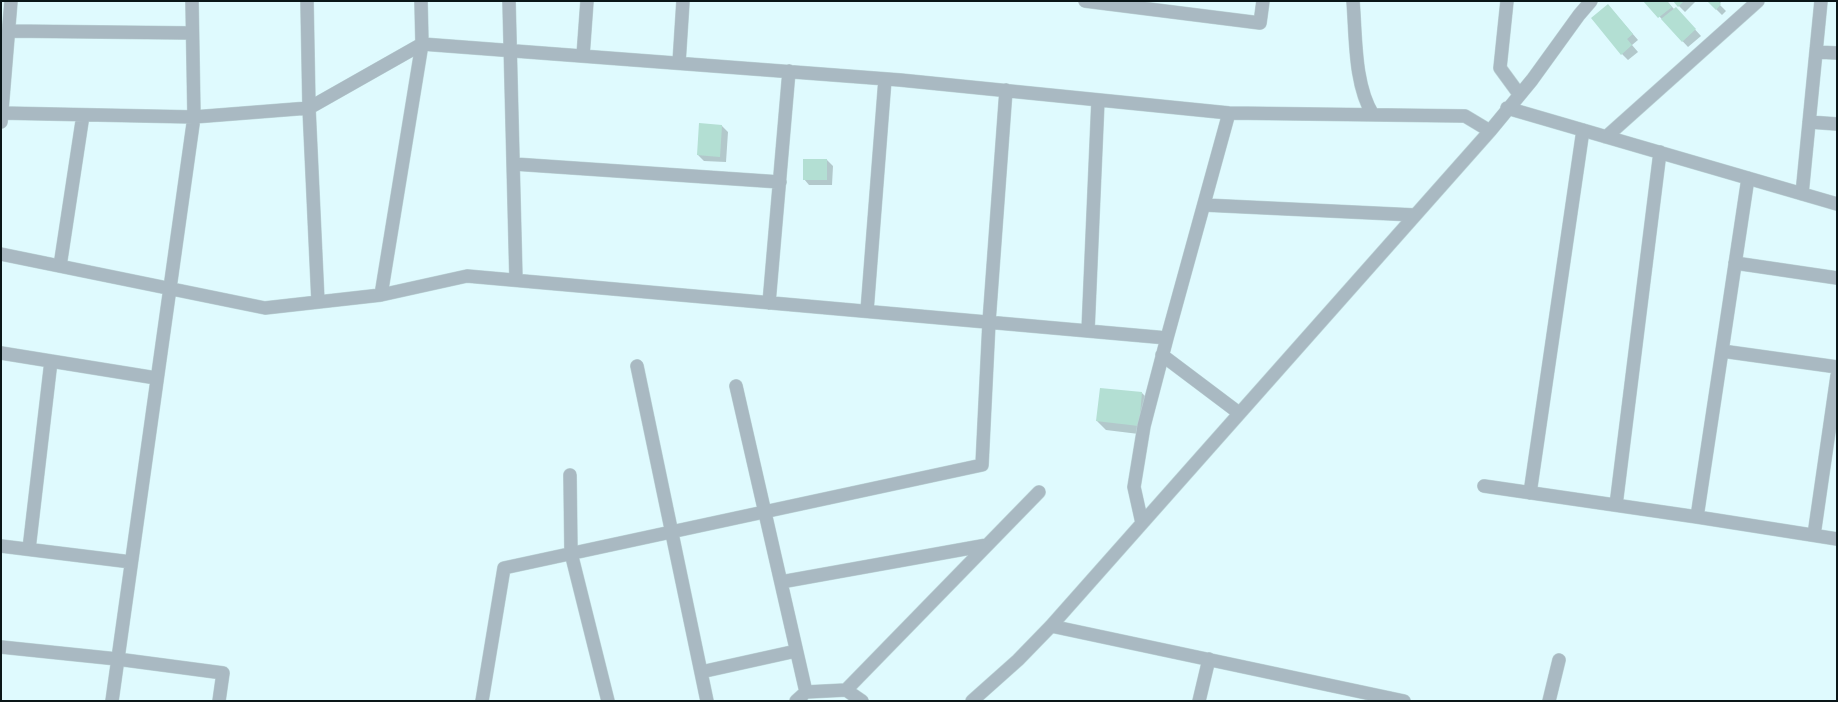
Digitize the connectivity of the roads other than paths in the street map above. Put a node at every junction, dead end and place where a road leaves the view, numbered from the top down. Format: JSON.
{"nodes":[{"id":1,"x":11,"y":1,"type":"edge"},
{"id":2,"x":192,"y":1,"type":"edge"},
{"id":3,"x":307,"y":1,"type":"edge"},
{"id":4,"x":422,"y":1,"type":"edge"},
{"id":5,"x":509,"y":1,"type":"edge"},
{"id":6,"x":587,"y":1,"type":"edge"},
{"id":7,"x":683,"y":1,"type":"edge"},
{"id":8,"x":1085,"y":1,"type":"edge"},
{"id":9,"x":1263,"y":1,"type":"edge"},
{"id":10,"x":1353,"y":1,"type":"edge"},
{"id":11,"x":1507,"y":1,"type":"edge"},
{"id":12,"x":1591,"y":1,"type":"edge"},
{"id":13,"x":1758,"y":1,"type":"edge"},
{"id":14,"x":1821,"y":1,"type":"edge"},
{"id":15,"x":1167,"y":6,"type":"edge"},
{"id":16,"x":9,"y":31,"type":"junction"},
{"id":17,"x":192,"y":33,"type":"junction"},
{"id":18,"x":422,"y":44,"type":"junction"},
{"id":19,"x":511,"y":50,"type":"junction"},
{"id":20,"x":1816,"y":52,"type":"junction"},
{"id":21,"x":1837,"y":53,"type":"edge"},
{"id":22,"x":583,"y":56,"type":"junction"},
{"id":23,"x":679,"y":63,"type":"junction"},
{"id":24,"x":789,"y":71,"type":"junction"},
{"id":25,"x":885,"y":79,"type":"junction"},
{"id":26,"x":1006,"y":90,"type":"junction"},
{"id":27,"x":1519,"y":94,"type":"junction"},
{"id":28,"x":1098,"y":100,"type":"junction"},
{"id":29,"x":309,"y":108,"type":"junction"},
{"id":30,"x":1507,"y":108,"type":"junction"},
{"id":31,"x":1230,"y":113,"type":"junction"},
{"id":32,"x":83,"y":115,"type":"junction"},
{"id":33,"x":1373,"y":115,"type":"junction"},
{"id":34,"x":2,"y":116,"type":"edge"},
{"id":35,"x":194,"y":118,"type":"junction"},
{"id":36,"x":1809,"y":122,"type":"junction"},
{"id":37,"x":1837,"y":124,"type":"edge"},
{"id":38,"x":1583,"y":130,"type":"junction"},
{"id":39,"x":1490,"y":131,"type":"junction"},
{"id":40,"x":1606,"y":136,"type":"junction"},
{"id":41,"x":1660,"y":152,"type":"junction"},
{"id":42,"x":514,"y":164,"type":"junction"},
{"id":43,"x":1748,"y":178,"type":"junction"},
{"id":44,"x":780,"y":182,"type":"junction"},
{"id":45,"x":1802,"y":194,"type":"junction"},
{"id":46,"x":1837,"y":204,"type":"edge"},
{"id":47,"x":1204,"y":205,"type":"junction"},
{"id":48,"x":1415,"y":215,"type":"junction"},
{"id":49,"x":1,"y":254,"type":"edge"},
{"id":50,"x":1735,"y":263,"type":"junction"},
{"id":51,"x":60,"y":266,"type":"junction"},
{"id":52,"x":1837,"y":278,"type":"edge"},
{"id":53,"x":516,"y":280,"type":"junction"},
{"id":54,"x":168,"y":289,"type":"junction"},
{"id":55,"x":381,"y":295,"type":"junction"},
{"id":56,"x":318,"y":302,"type":"junction"},
{"id":57,"x":769,"y":303,"type":"junction"},
{"id":58,"x":867,"y":311,"type":"junction"},
{"id":59,"x":989,"y":322,"type":"junction"},
{"id":60,"x":1088,"y":331,"type":"junction"},
{"id":61,"x":1167,"y":338,"type":"junction"},
{"id":62,"x":1722,"y":351,"type":"junction"},
{"id":63,"x":1,"y":353,"type":"edge"},
{"id":64,"x":1162,"y":355,"type":"junction"},
{"id":65,"x":51,"y":361,"type":"junction"},
{"id":66,"x":637,"y":366,"type":"dead end"},
{"id":67,"x":1837,"y":367,"type":"edge"},
{"id":68,"x":1837,"y":376,"type":"edge"},
{"id":69,"x":156,"y":378,"type":"junction"},
{"id":70,"x":736,"y":386,"type":"dead end"},
{"id":71,"x":1239,"y":413,"type":"junction"},
{"id":72,"x":570,"y":476,"type":"dead end"},
{"id":73,"x":1484,"y":486,"type":"dead end"},
{"id":74,"x":1039,"y":492,"type":"dead end"},
{"id":75,"x":1530,"y":493,"type":"junction"},
{"id":76,"x":1616,"y":505,"type":"junction"},
{"id":77,"x":764,"y":511,"type":"junction"},
{"id":78,"x":1697,"y":517,"type":"junction"},
{"id":79,"x":1142,"y":523,"type":"junction"},
{"id":80,"x":671,"y":532,"type":"junction"},
{"id":81,"x":1814,"y":535,"type":"junction"},
{"id":82,"x":1837,"y":539,"type":"edge"},
{"id":83,"x":987,"y":545,"type":"junction"},
{"id":84,"x":1,"y":546,"type":"edge"},
{"id":85,"x":29,"y":549,"type":"junction"},
{"id":86,"x":571,"y":553,"type":"junction"},
{"id":87,"x":131,"y":562,"type":"junction"},
{"id":88,"x":781,"y":582,"type":"junction"},
{"id":89,"x":1051,"y":626,"type":"junction"},
{"id":90,"x":1,"y":647,"type":"edge"},
{"id":91,"x":796,"y":651,"type":"junction"},
{"id":92,"x":117,"y":659,"type":"junction"},
{"id":93,"x":1209,"y":659,"type":"junction"},
{"id":94,"x":1559,"y":660,"type":"dead end"},
{"id":95,"x":701,"y":672,"type":"junction"},
{"id":96,"x":846,"y":690,"type":"junction"},
{"id":97,"x":806,"y":692,"type":"junction"},
{"id":98,"x":1377,"y":698,"type":"edge"},
{"id":99,"x":112,"y":701,"type":"edge"},
{"id":100,"x":219,"y":701,"type":"edge"},
{"id":101,"x":482,"y":701,"type":"edge"},
{"id":102,"x":608,"y":701,"type":"edge"},
{"id":103,"x":707,"y":701,"type":"edge"},
{"id":104,"x":796,"y":701,"type":"edge"},
{"id":105,"x":862,"y":701,"type":"edge"},
{"id":106,"x":972,"y":701,"type":"edge"},
{"id":107,"x":1199,"y":701,"type":"edge"},
{"id":108,"x":1404,"y":701,"type":"edge"},
{"id":109,"x":1549,"y":701,"type":"edge"}],
"edges":[{"from":1,"to":16,"type":"street"},
{"from":2,"to":17,"type":"street"},
{"from":3,"to":29,"type":"street"},
{"from":4,"to":18,"type":"street"},
{"from":5,"to":19,"type":"street"},
{"from":6,"to":22,"type":"street"},
{"from":7,"to":23,"type":"street"},
{"from":8,"to":15,"type":"street"},
{"from":9,"to":15,"type":"street"},
{"from":10,"to":33,"type":"street"},
{"from":11,"to":27,"type":"street"},
{"from":12,"to":27,"type":"street"},
{"from":13,"to":40,"type":"street"},
{"from":14,"to":20,"type":"street"},
{"from":16,"to":17,"type":"street"},
{"from":16,"to":34,"type":"street"},
{"from":17,"to":35,"type":"street"},
{"from":18,"to":19,"type":"street"},
{"from":18,"to":29,"type":"street"},
{"from":18,"to":55,"type":"street"},
{"from":19,"to":22,"type":"street"},
{"from":19,"to":42,"type":"street"},
{"from":20,"to":21,"type":"street"},
{"from":20,"to":36,"type":"street"},
{"from":22,"to":23,"type":"street"},
{"from":23,"to":24,"type":"street"},
{"from":24,"to":25,"type":"street"},
{"from":24,"to":44,"type":"street"},
{"from":25,"to":26,"type":"street"},
{"from":25,"to":58,"type":"street"},
{"from":26,"to":28,"type":"street"},
{"from":26,"to":59,"type":"street"},
{"from":27,"to":30,"type":"street"},
{"from":28,"to":31,"type":"street"},
{"from":28,"to":60,"type":"street"},
{"from":29,"to":35,"type":"street"},
{"from":29,"to":56,"type":"street"},
{"from":30,"to":38,"type":"street"},
{"from":30,"to":39,"type":"street"},
{"from":31,"to":33,"type":"street"},
{"from":31,"to":47,"type":"street"},
{"from":32,"to":34,"type":"street"},
{"from":32,"to":35,"type":"street"},
{"from":32,"to":51,"type":"street"},
{"from":33,"to":39,"type":"street"},
{"from":35,"to":54,"type":"street"},
{"from":36,"to":37,"type":"street"},
{"from":36,"to":45,"type":"street"},
{"from":38,"to":40,"type":"street"},
{"from":38,"to":75,"type":"street"},
{"from":39,"to":48,"type":"street"},
{"from":40,"to":41,"type":"street"},
{"from":41,"to":43,"type":"street"},
{"from":41,"to":76,"type":"street"},
{"from":42,"to":44,"type":"street"},
{"from":42,"to":53,"type":"street"},
{"from":43,"to":45,"type":"street"},
{"from":43,"to":50,"type":"street"},
{"from":44,"to":57,"type":"street"},
{"from":45,"to":46,"type":"street"},
{"from":47,"to":48,"type":"street"},
{"from":47,"to":61,"type":"street"},
{"from":48,"to":71,"type":"street"},
{"from":49,"to":51,"type":"street"},
{"from":50,"to":52,"type":"street"},
{"from":50,"to":62,"type":"street"},
{"from":51,"to":54,"type":"street"},
{"from":53,"to":55,"type":"street"},
{"from":53,"to":57,"type":"street"},
{"from":54,"to":56,"type":"street"},
{"from":54,"to":69,"type":"street"},
{"from":55,"to":56,"type":"street"},
{"from":57,"to":58,"type":"street"},
{"from":58,"to":59,"type":"street"},
{"from":59,"to":60,"type":"street"},
{"from":59,"to":77,"type":"street"},
{"from":60,"to":61,"type":"street"},
{"from":61,"to":64,"type":"street"},
{"from":62,"to":67,"type":"street"},
{"from":62,"to":78,"type":"street"},
{"from":63,"to":65,"type":"street"},
{"from":64,"to":71,"type":"street"},
{"from":64,"to":79,"type":"street"},
{"from":65,"to":69,"type":"street"},
{"from":65,"to":85,"type":"street"},
{"from":66,"to":80,"type":"street"},
{"from":68,"to":81,"type":"street"},
{"from":69,"to":87,"type":"street"},
{"from":70,"to":77,"type":"street"},
{"from":71,"to":79,"type":"street"},
{"from":72,"to":86,"type":"street"},
{"from":73,"to":75,"type":"street"},
{"from":74,"to":83,"type":"street"},
{"from":75,"to":76,"type":"street"},
{"from":76,"to":78,"type":"street"},
{"from":77,"to":80,"type":"street"},
{"from":77,"to":88,"type":"street"},
{"from":78,"to":81,"type":"street"},
{"from":79,"to":89,"type":"street"},
{"from":80,"to":86,"type":"street"},
{"from":80,"to":95,"type":"street"},
{"from":81,"to":82,"type":"street"},
{"from":83,"to":88,"type":"street"},
{"from":83,"to":96,"type":"street"},
{"from":84,"to":85,"type":"street"},
{"from":85,"to":87,"type":"street"},
{"from":86,"to":101,"type":"street"},
{"from":86,"to":102,"type":"street"},
{"from":87,"to":92,"type":"street"},
{"from":88,"to":91,"type":"street"},
{"from":89,"to":93,"type":"street"},
{"from":89,"to":106,"type":"street"},
{"from":90,"to":92,"type":"street"},
{"from":91,"to":95,"type":"street"},
{"from":91,"to":97,"type":"street"},
{"from":92,"to":99,"type":"street"},
{"from":92,"to":100,"type":"street"},
{"from":93,"to":98,"type":"street"},
{"from":93,"to":107,"type":"street"},
{"from":94,"to":109,"type":"street"},
{"from":95,"to":103,"type":"street"},
{"from":96,"to":97,"type":"street"},
{"from":96,"to":105,"type":"street"},
{"from":97,"to":104,"type":"street"},
{"from":98,"to":108,"type":"street"}]}
